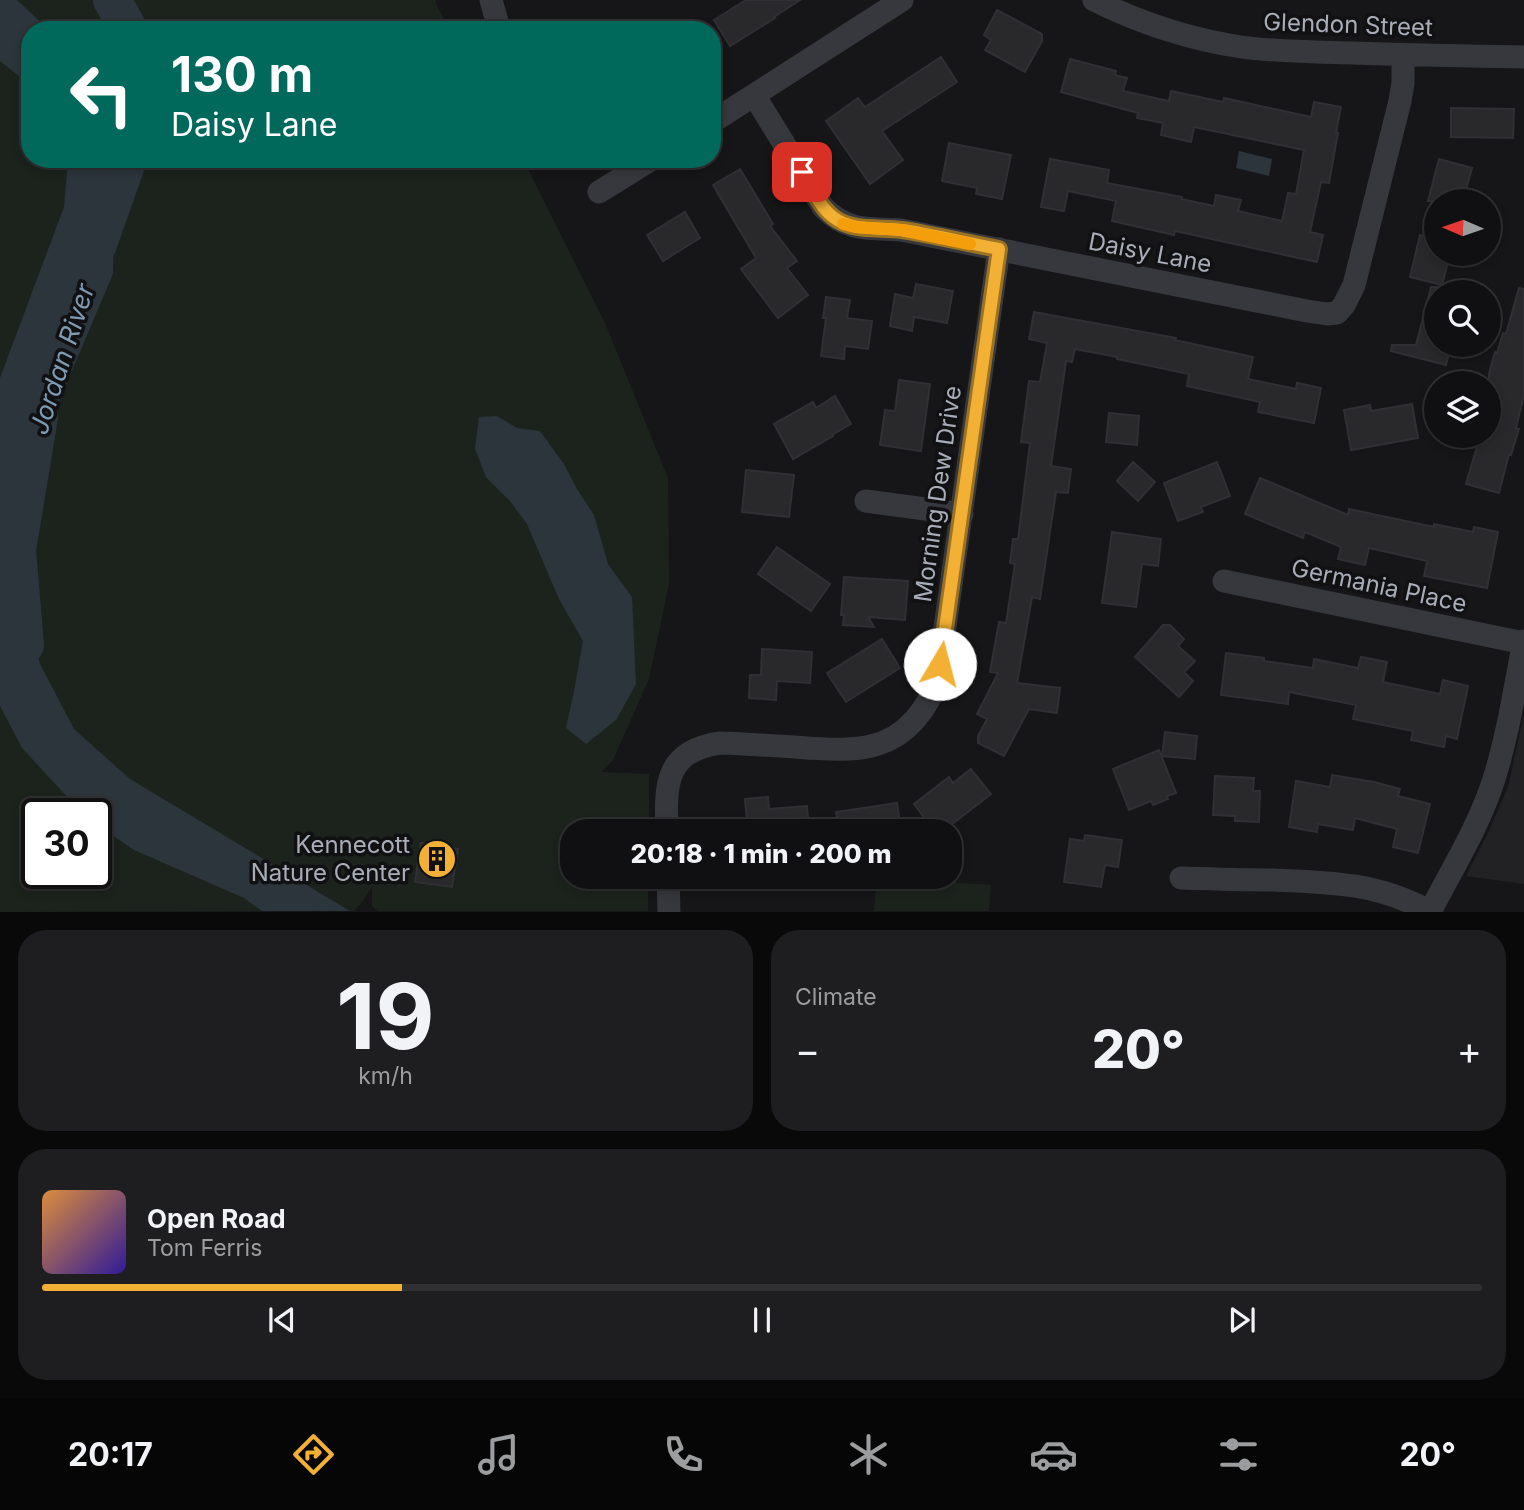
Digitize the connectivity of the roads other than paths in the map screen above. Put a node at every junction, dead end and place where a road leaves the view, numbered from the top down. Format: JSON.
{"nodes":[{"id":1,"x":491,"y":0,"type":"edge"},
{"id":2,"x":902,"y":0,"type":"edge"},
{"id":3,"x":1094,"y":0,"type":"edge"},
{"id":4,"x":497,"y":21,"type":"edge"},
{"id":5,"x":1403,"y":55,"type":"junction"},
{"id":6,"x":1524,"y":57,"type":"edge"},
{"id":7,"x":754,"y":95,"type":"junction"},
{"id":8,"x":721,"y":115,"type":"edge"},
{"id":9,"x":638,"y":168,"type":"edge"},
{"id":10,"x":599,"y":192,"type":"dead end"},
{"id":11,"x":999,"y":249,"type":"junction"},
{"id":12,"x":866,"y":501,"type":"dead end"},
{"id":13,"x":962,"y":514,"type":"junction"},
{"id":14,"x":1224,"y":581,"type":"dead end"},
{"id":15,"x":1524,"y":642,"type":"edge"},
{"id":16,"x":666,"y":819,"type":"edge"},
{"id":17,"x":1181,"y":878,"type":"dead end"},
{"id":18,"x":668,"y":889,"type":"edge"},
{"id":19,"x":669,"y":912,"type":"edge"},
{"id":20,"x":1430,"y":912,"type":"edge"}],
"edges":[{"from":1,"to":4,"type":"street"},
{"from":2,"to":7,"type":"street"},
{"from":3,"to":5,"type":"street","name":"Glendon Street"},
{"from":5,"to":6,"type":"street","name":"Glendon Street"},
{"from":5,"to":11,"type":"street","name":"Daisy Lane"},
{"from":7,"to":8,"type":"street"},
{"from":7,"to":11,"type":"street","name":"Daisy Lane"},
{"from":9,"to":10,"type":"street"},
{"from":11,"to":13,"type":"street","name":"Morning Dew Drive"},
{"from":12,"to":13,"type":"street"},
{"from":13,"to":16,"type":"street","name":"Morning Dew Drive"},
{"from":14,"to":15,"type":"street","name":"Germania Place"},
{"from":15,"to":20,"type":"street"},
{"from":17,"to":20,"type":"street"},
{"from":18,"to":19,"type":"street"}]}
